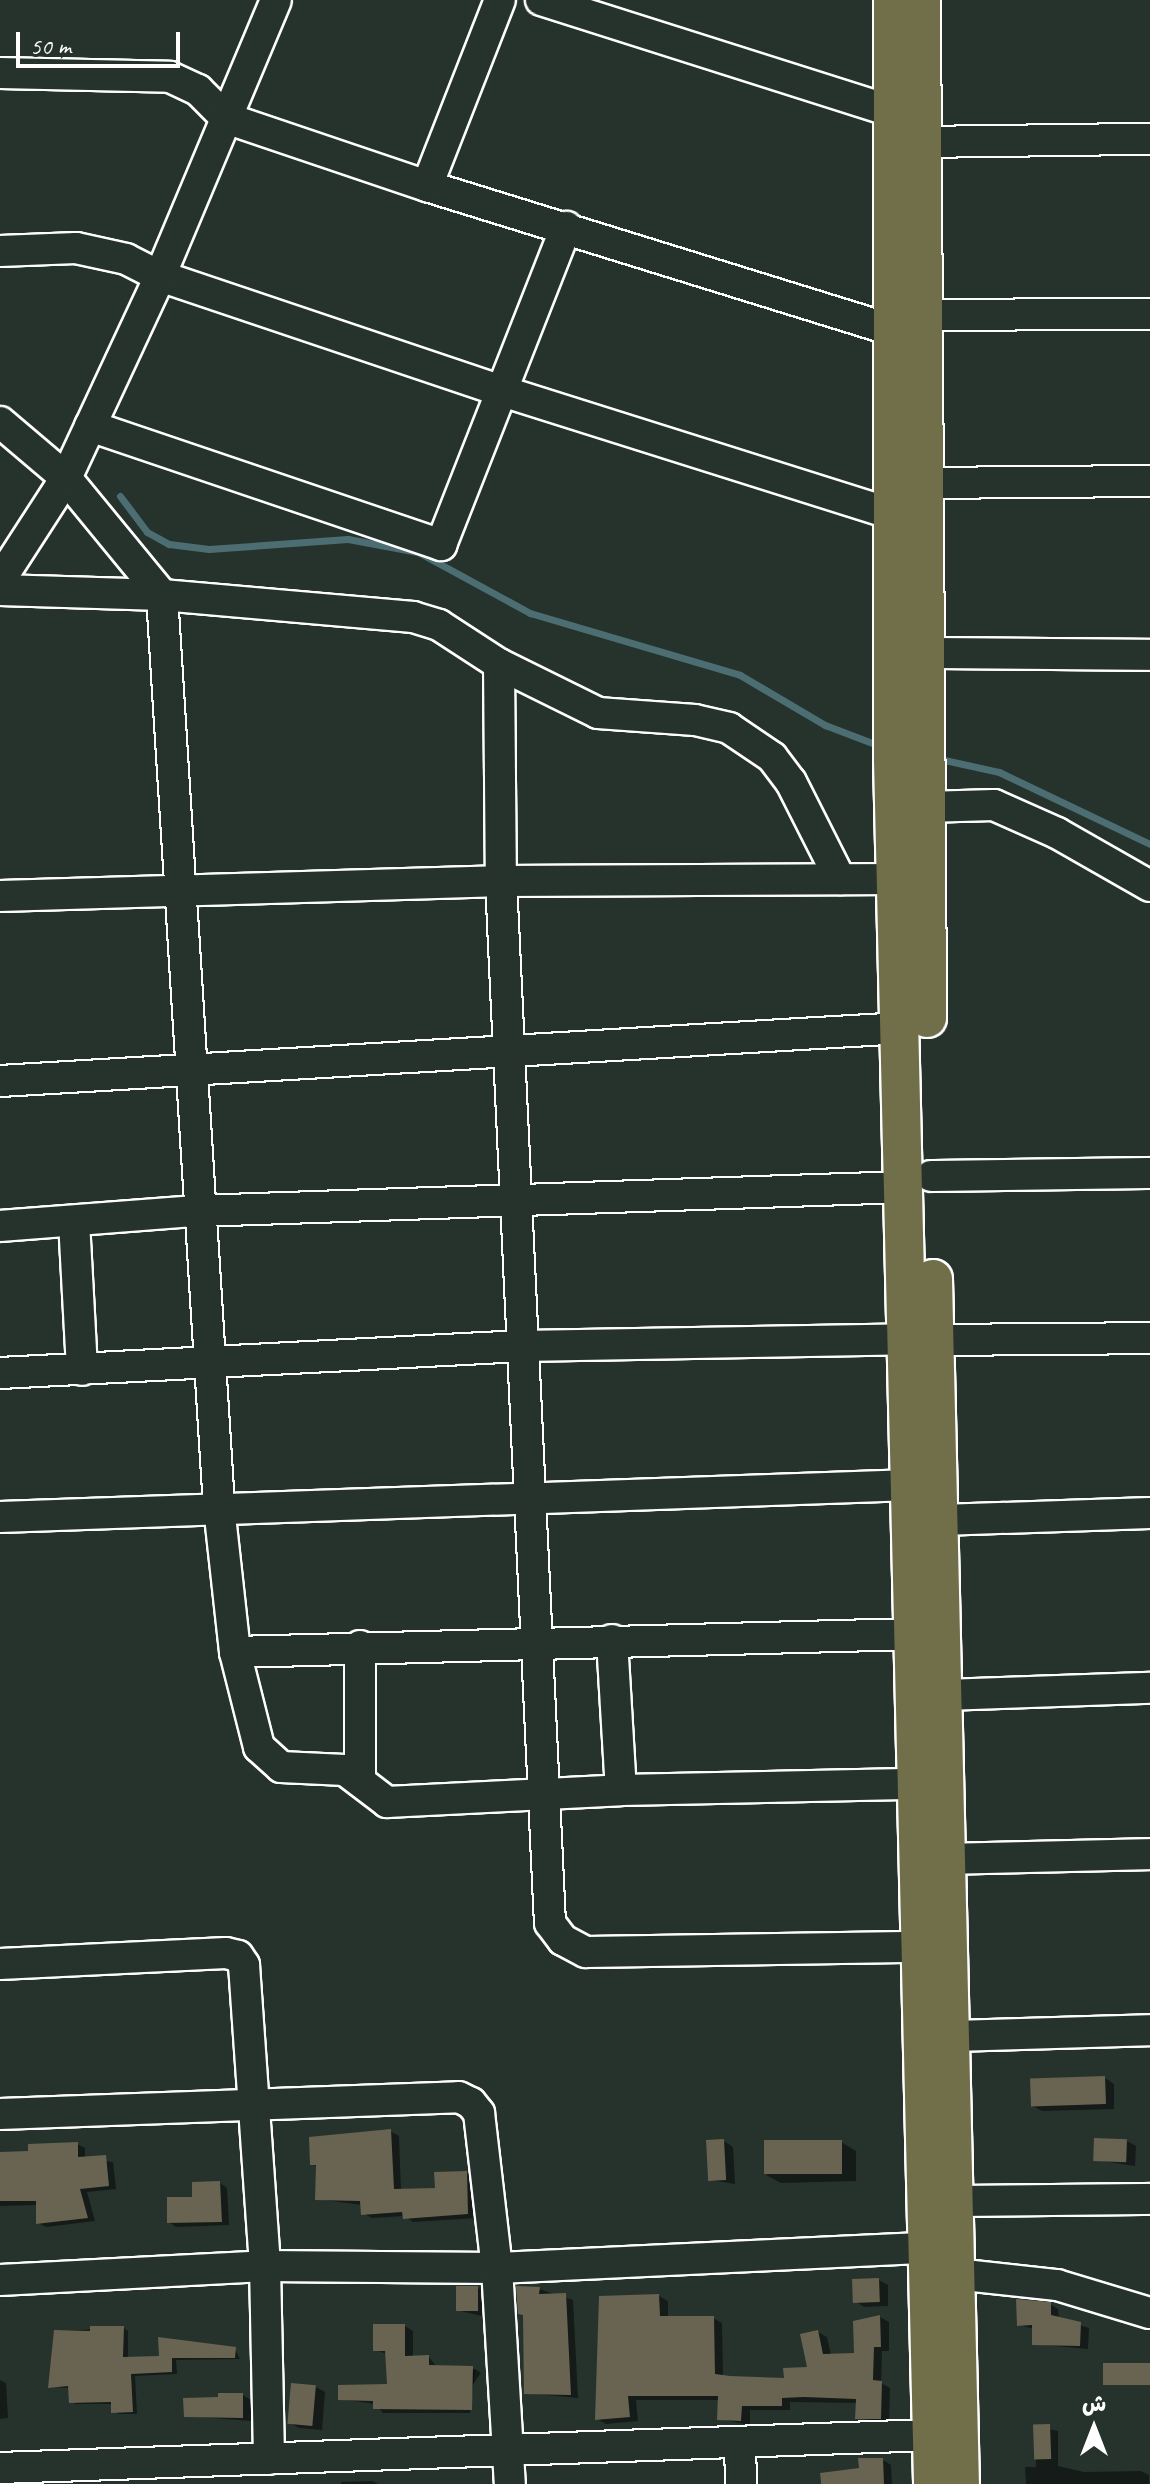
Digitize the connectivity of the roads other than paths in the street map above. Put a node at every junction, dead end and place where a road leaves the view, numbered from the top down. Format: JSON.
{"nodes":[{"id":1,"x":276,"y":0,"type":"edge"},
{"id":2,"x":500,"y":0,"type":"edge"},
{"id":3,"x":541,"y":0,"type":"edge"},
{"id":4,"x":893,"y":0,"type":"edge"},
{"id":5,"x":921,"y":0,"type":"edge"},
{"id":6,"x":0,"y":73,"type":"edge"},
{"id":7,"x":894,"y":112,"type":"junction"},
{"id":8,"x":226,"y":118,"type":"junction"},
{"id":9,"x":1150,"y":139,"type":"edge"},
{"id":10,"x":921,"y":142,"type":"junction"},
{"id":11,"x":427,"y":186,"type":"junction"},
{"id":12,"x":566,"y":227,"type":"junction"},
{"id":13,"x":0,"y":251,"type":"edge"},
{"id":14,"x":160,"y":276,"type":"junction"},
{"id":15,"x":1150,"y":314,"type":"edge"},
{"id":16,"x":907,"y":322,"type":"junction"},
{"id":17,"x":502,"y":391,"type":"junction"},
{"id":18,"x":0,"y":422,"type":"edge"},
{"id":19,"x":90,"y":426,"type":"junction"},
{"id":20,"x":66,"y":478,"type":"junction"},
{"id":21,"x":1150,"y":481,"type":"edge"},
{"id":22,"x":922,"y":483,"type":"junction"},
{"id":23,"x":893,"y":514,"type":"junction"},
{"id":24,"x":0,"y":580,"type":"edge"},
{"id":25,"x":0,"y":590,"type":"edge"},
{"id":26,"x":162,"y":595,"type":"junction"},
{"id":27,"x":923,"y":653,"type":"junction"},
{"id":28,"x":1150,"y":655,"type":"edge"},
{"id":29,"x":499,"y":664,"type":"junction"},
{"id":30,"x":908,"y":725,"type":"junction"},
{"id":31,"x":908,"y":764,"type":"junction"},
{"id":32,"x":925,"y":807,"type":"junction"},
{"id":33,"x":840,"y":879,"type":"junction"},
{"id":34,"x":897,"y":879,"type":"junction"},
{"id":35,"x":501,"y":881,"type":"junction"},
{"id":36,"x":1150,"y":886,"type":"edge"},
{"id":37,"x":181,"y":888,"type":"junction"},
{"id":38,"x":0,"y":896,"type":"edge"},
{"id":39,"x":902,"y":1028,"type":"junction"},
{"id":40,"x":511,"y":1052,"type":"junction"},
{"id":41,"x":190,"y":1071,"type":"junction"},
{"id":42,"x":0,"y":1081,"type":"edge"},
{"id":43,"x":1150,"y":1173,"type":"edge"},
{"id":44,"x":918,"y":1182,"type":"junction"},
{"id":45,"x":514,"y":1198,"type":"junction"},
{"id":46,"x":197,"y":1211,"type":"junction"},
{"id":47,"x":74,"y":1221,"type":"junction"},
{"id":48,"x":0,"y":1226,"type":"edge"},
{"id":49,"x":1150,"y":1338,"type":"edge"},
{"id":50,"x":921,"y":1340,"type":"junction"},
{"id":51,"x":522,"y":1346,"type":"junction"},
{"id":52,"x":209,"y":1365,"type":"junction"},
{"id":53,"x":82,"y":1370,"type":"junction"},
{"id":54,"x":0,"y":1373,"type":"edge"},
{"id":55,"x":911,"y":1485,"type":"junction"},
{"id":56,"x":531,"y":1495,"type":"junction"},
{"id":57,"x":219,"y":1507,"type":"junction"},
{"id":58,"x":1150,"y":1513,"type":"edge"},
{"id":59,"x":0,"y":1517,"type":"edge"},
{"id":60,"x":941,"y":1520,"type":"junction"},
{"id":61,"x":913,"y":1634,"type":"junction"},
{"id":62,"x":612,"y":1640,"type":"junction"},
{"id":63,"x":538,"y":1642,"type":"junction"},
{"id":64,"x":360,"y":1646,"type":"junction"},
{"id":65,"x":235,"y":1652,"type":"junction"},
{"id":66,"x":1150,"y":1688,"type":"edge"},
{"id":67,"x":945,"y":1695,"type":"junction"},
{"id":68,"x":360,"y":1781,"type":"junction"},
{"id":69,"x":917,"y":1784,"type":"junction"},
{"id":70,"x":621,"y":1790,"type":"junction"},
{"id":71,"x":544,"y":1793,"type":"junction"},
{"id":72,"x":1150,"y":1854,"type":"edge"},
{"id":73,"x":948,"y":1859,"type":"junction"},
{"id":74,"x":921,"y":1947,"type":"junction"},
{"id":75,"x":0,"y":1964,"type":"edge"},
{"id":76,"x":1150,"y":2030,"type":"edge"},
{"id":77,"x":952,"y":2036,"type":"junction"},
{"id":78,"x":255,"y":2108,"type":"junction"},
{"id":79,"x":0,"y":2114,"type":"edge"},
{"id":80,"x":1150,"y":2199,"type":"edge"},
{"id":81,"x":953,"y":2201,"type":"junction"},
{"id":82,"x":927,"y":2248,"type":"junction"},
{"id":83,"x":265,"y":2266,"type":"junction"},
{"id":84,"x":497,"y":2268,"type":"junction"},
{"id":85,"x":955,"y":2274,"type":"junction"},
{"id":86,"x":0,"y":2280,"type":"edge"},
{"id":87,"x":1150,"y":2313,"type":"edge"},
{"id":88,"x":932,"y":2435,"type":"junction"},
{"id":89,"x":740,"y":2443,"type":"junction"},
{"id":90,"x":510,"y":2451,"type":"junction"},
{"id":91,"x":269,"y":2459,"type":"junction"},
{"id":92,"x":0,"y":2468,"type":"edge"},
{"id":93,"x":510,"y":2484,"type":"edge"},
{"id":94,"x":741,"y":2484,"type":"edge"},
{"id":95,"x":933,"y":2484,"type":"edge"},
{"id":96,"x":960,"y":2484,"type":"edge"}],
"edges":[{"from":1,"to":8,"type":"street"},
{"from":2,"to":11,"type":"street"},
{"from":3,"to":7,"type":"street"},
{"from":4,"to":7,"type":"main road"},
{"from":5,"to":10,"type":"main road"},
{"from":6,"to":8,"type":"street"},
{"from":7,"to":16,"type":"main road"},
{"from":8,"to":11,"type":"street"},
{"from":8,"to":14,"type":"street"},
{"from":9,"to":10,"type":"street"},
{"from":10,"to":16,"type":"main road"},
{"from":11,"to":12,"type":"street"},
{"from":12,"to":16,"type":"street"},
{"from":12,"to":17,"type":"street"},
{"from":13,"to":14,"type":"street"},
{"from":14,"to":17,"type":"street"},
{"from":14,"to":19,"type":"street"},
{"from":15,"to":16,"type":"street"},
{"from":16,"to":22,"type":"main road"},
{"from":16,"to":23,"type":"main road"},
{"from":17,"to":19,"type":"street"},
{"from":17,"to":23,"type":"street"},
{"from":18,"to":20,"type":"street"},
{"from":19,"to":20,"type":"street"},
{"from":20,"to":24,"type":"street"},
{"from":20,"to":26,"type":"street"},
{"from":21,"to":22,"type":"street"},
{"from":22,"to":27,"type":"main road"},
{"from":23,"to":30,"type":"main road"},
{"from":25,"to":26,"type":"street"},
{"from":26,"to":29,"type":"street"},
{"from":26,"to":37,"type":"street"},
{"from":27,"to":28,"type":"street"},
{"from":27,"to":30,"type":"main road"},
{"from":29,"to":33,"type":"street"},
{"from":29,"to":35,"type":"street"},
{"from":30,"to":31,"type":"main road"},
{"from":31,"to":32,"type":"main road"},
{"from":31,"to":34,"type":"main road"},
{"from":32,"to":36,"type":"street"},
{"from":32,"to":44,"type":"main road"},
{"from":33,"to":34,"type":"street"},
{"from":33,"to":35,"type":"street"},
{"from":34,"to":39,"type":"main road"},
{"from":35,"to":37,"type":"street"},
{"from":35,"to":40,"type":"street"},
{"from":37,"to":38,"type":"street"},
{"from":37,"to":41,"type":"street"},
{"from":39,"to":40,"type":"street"},
{"from":39,"to":44,"type":"main road"},
{"from":40,"to":41,"type":"street"},
{"from":40,"to":45,"type":"street"},
{"from":41,"to":42,"type":"street"},
{"from":41,"to":46,"type":"street"},
{"from":43,"to":44,"type":"street"},
{"from":44,"to":45,"type":"street"},
{"from":44,"to":50,"type":"main road"},
{"from":45,"to":46,"type":"street"},
{"from":45,"to":51,"type":"street"},
{"from":46,"to":47,"type":"street"},
{"from":46,"to":52,"type":"street"},
{"from":47,"to":48,"type":"street"},
{"from":47,"to":53,"type":"street"},
{"from":49,"to":50,"type":"street"},
{"from":50,"to":51,"type":"street"},
{"from":50,"to":55,"type":"main road"},
{"from":50,"to":60,"type":"main road"},
{"from":51,"to":52,"type":"street"},
{"from":51,"to":56,"type":"street"},
{"from":52,"to":53,"type":"street"},
{"from":52,"to":57,"type":"street"},
{"from":53,"to":54,"type":"street"},
{"from":55,"to":56,"type":"street"},
{"from":55,"to":61,"type":"main road"},
{"from":56,"to":57,"type":"street"},
{"from":56,"to":63,"type":"street"},
{"from":57,"to":59,"type":"street"},
{"from":57,"to":65,"type":"street"},
{"from":58,"to":60,"type":"street"},
{"from":60,"to":67,"type":"main road"},
{"from":61,"to":62,"type":"street"},
{"from":61,"to":69,"type":"main road"},
{"from":62,"to":63,"type":"street"},
{"from":62,"to":70,"type":"street"},
{"from":63,"to":64,"type":"street"},
{"from":63,"to":71,"type":"street"},
{"from":64,"to":65,"type":"street"},
{"from":64,"to":68,"type":"street"},
{"from":65,"to":68,"type":"street"},
{"from":66,"to":67,"type":"street"},
{"from":67,"to":73,"type":"main road"},
{"from":68,"to":71,"type":"street"},
{"from":69,"to":70,"type":"street"},
{"from":69,"to":74,"type":"main road"},
{"from":70,"to":71,"type":"street"},
{"from":71,"to":74,"type":"street"},
{"from":72,"to":73,"type":"street"},
{"from":73,"to":77,"type":"main road"},
{"from":74,"to":82,"type":"main road"},
{"from":75,"to":78,"type":"street"},
{"from":76,"to":77,"type":"street"},
{"from":77,"to":81,"type":"main road"},
{"from":78,"to":79,"type":"street"},
{"from":78,"to":83,"type":"street"},
{"from":78,"to":84,"type":"street"},
{"from":80,"to":81,"type":"street"},
{"from":81,"to":85,"type":"main road"},
{"from":82,"to":84,"type":"street"},
{"from":82,"to":88,"type":"main road"},
{"from":83,"to":84,"type":"street"},
{"from":83,"to":86,"type":"street"},
{"from":83,"to":91,"type":"street"},
{"from":84,"to":90,"type":"street"},
{"from":85,"to":87,"type":"street"},
{"from":85,"to":96,"type":"main road"},
{"from":88,"to":89,"type":"street"},
{"from":88,"to":95,"type":"main road"},
{"from":89,"to":90,"type":"street"},
{"from":89,"to":94,"type":"street"},
{"from":90,"to":91,"type":"street"},
{"from":90,"to":93,"type":"street"},
{"from":91,"to":92,"type":"street"}]}
